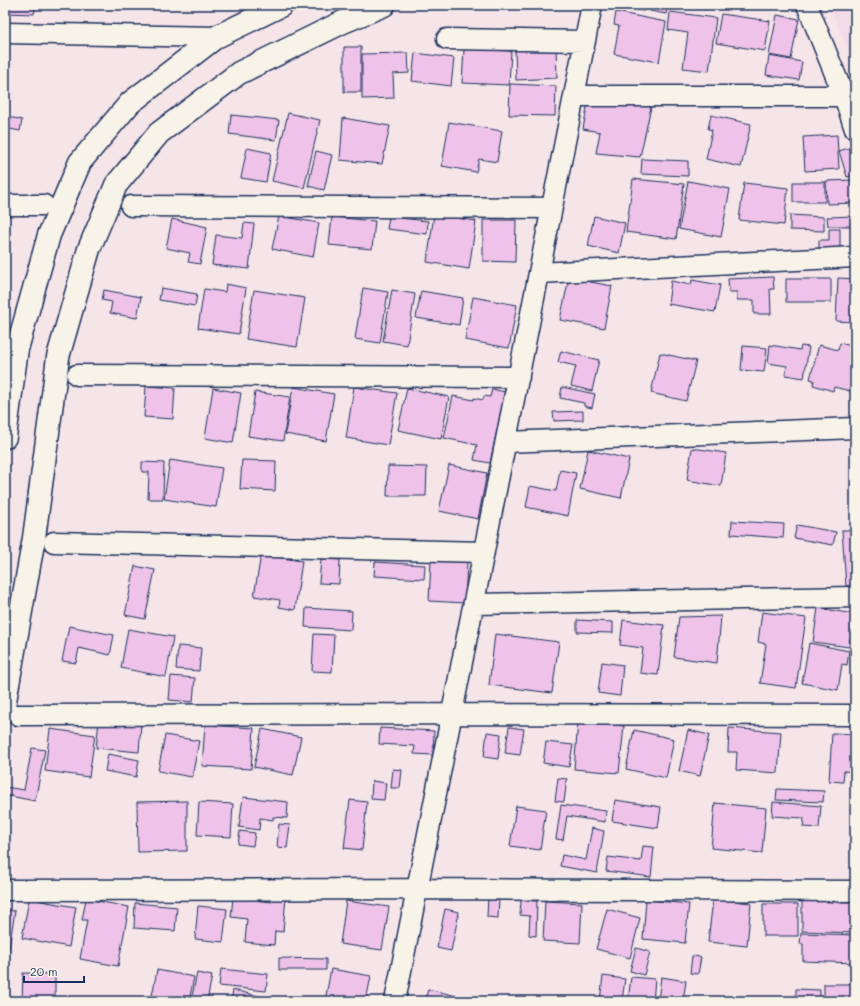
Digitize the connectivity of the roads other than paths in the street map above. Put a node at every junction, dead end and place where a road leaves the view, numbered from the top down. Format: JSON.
{"nodes":[{"id":1,"x":282,"y":5,"type":"edge"},
{"id":2,"x":384,"y":5,"type":"edge"},
{"id":3,"x":592,"y":5,"type":"edge"},
{"id":4,"x":806,"y":5,"type":"edge"},
{"id":5,"x":5,"y":33,"type":"edge"},
{"id":6,"x":216,"y":37,"type":"junction"},
{"id":7,"x":447,"y":39,"type":"dead end"},
{"id":8,"x":585,"y":41,"type":"junction"},
{"id":9,"x":574,"y":96,"type":"junction"},
{"id":10,"x":844,"y":96,"type":"junction"},
{"id":11,"x":855,"y":129,"type":"edge"},
{"id":12,"x":5,"y":205,"type":"edge"},
{"id":13,"x":44,"y":205,"type":"dead end"},
{"id":14,"x":131,"y":206,"type":"dead end"},
{"id":15,"x":552,"y":208,"type":"junction"},
{"id":16,"x":855,"y":257,"type":"edge"},
{"id":17,"x":539,"y":273,"type":"junction"},
{"id":18,"x":77,"y":375,"type":"dead end"},
{"id":19,"x":519,"y":377,"type":"junction"},
{"id":20,"x":855,"y":428,"type":"edge"},
{"id":21,"x":5,"y":438,"type":"edge"},
{"id":22,"x":506,"y":442,"type":"junction"},
{"id":23,"x":54,"y":542,"type":"dead end"},
{"id":24,"x":484,"y":552,"type":"junction"},
{"id":25,"x":855,"y":597,"type":"edge"},
{"id":26,"x":474,"y":604,"type":"junction"},
{"id":27,"x":12,"y":708,"type":"edge"},
{"id":28,"x":452,"y":714,"type":"junction"},
{"id":29,"x":855,"y":715,"type":"edge"},
{"id":30,"x":418,"y":889,"type":"junction"},
{"id":31,"x":5,"y":890,"type":"edge"},
{"id":32,"x":855,"y":892,"type":"edge"},
{"id":33,"x":396,"y":1001,"type":"edge"}],
"edges":[{"from":1,"to":6,"type":"main road"},
{"from":2,"to":27,"type":"main road"},
{"from":3,"to":8,"type":"street"},
{"from":4,"to":10,"type":"street"},
{"from":5,"to":6,"type":"street"},
{"from":6,"to":21,"type":"main road"},
{"from":7,"to":8,"type":"street"},
{"from":8,"to":9,"type":"street"},
{"from":9,"to":10,"type":"street"},
{"from":9,"to":15,"type":"street"},
{"from":10,"to":11,"type":"street"},
{"from":12,"to":13,"type":"street"},
{"from":14,"to":15,"type":"street"},
{"from":15,"to":17,"type":"street"},
{"from":16,"to":17,"type":"street"},
{"from":17,"to":19,"type":"street"},
{"from":18,"to":19,"type":"street"},
{"from":19,"to":22,"type":"street"},
{"from":20,"to":22,"type":"street"},
{"from":22,"to":24,"type":"street"},
{"from":23,"to":24,"type":"street"},
{"from":24,"to":26,"type":"street"},
{"from":25,"to":26,"type":"street"},
{"from":26,"to":28,"type":"street"},
{"from":27,"to":28,"type":"street"},
{"from":28,"to":29,"type":"street"},
{"from":28,"to":30,"type":"street"},
{"from":30,"to":31,"type":"street"},
{"from":30,"to":32,"type":"street"},
{"from":30,"to":33,"type":"street"}]}
